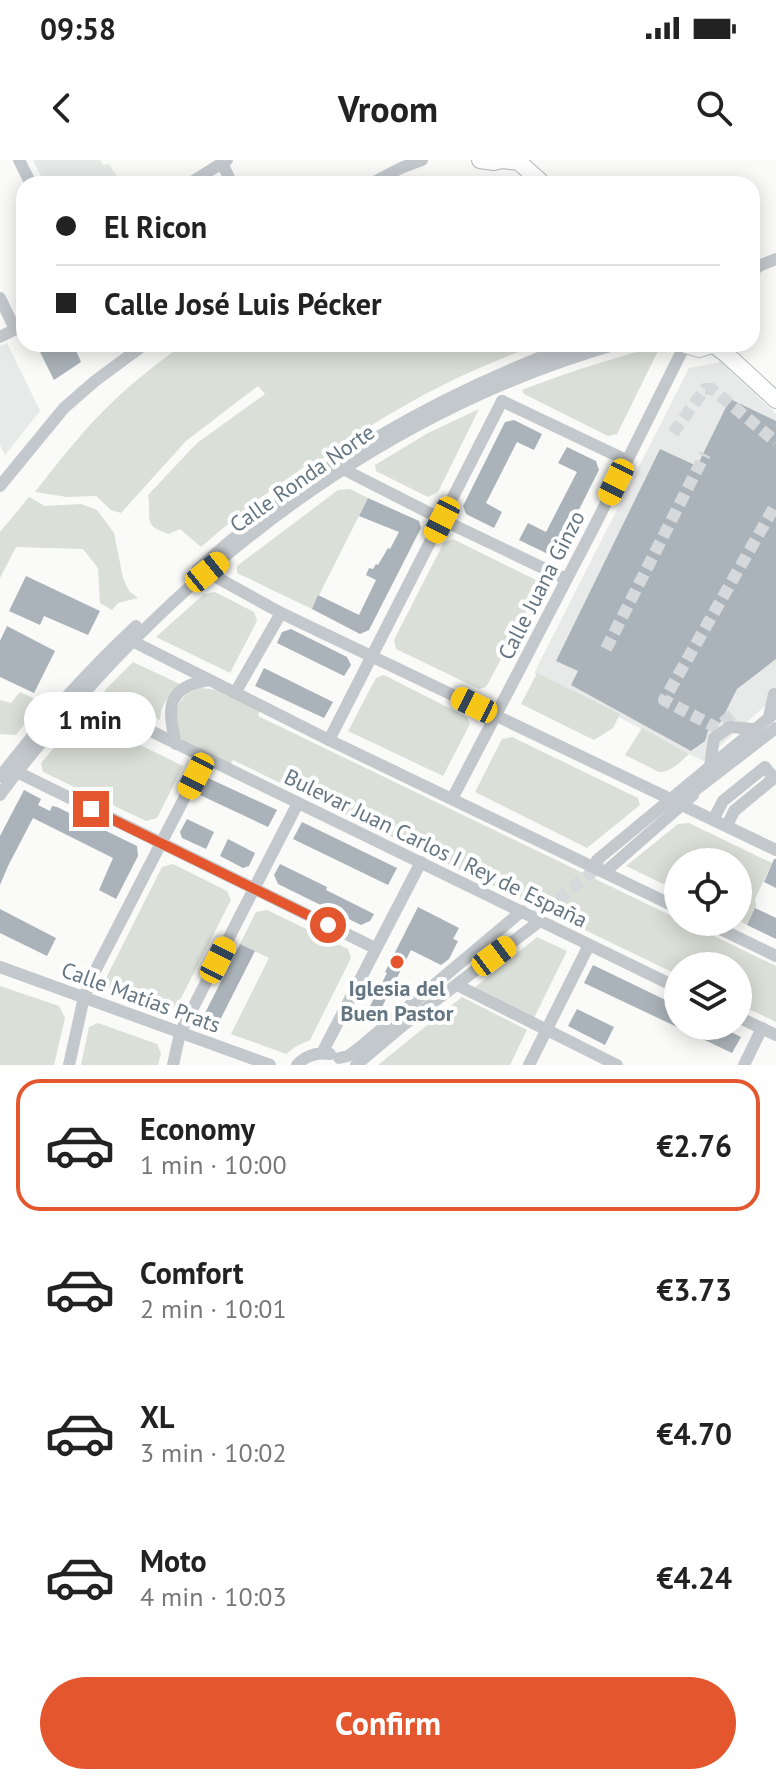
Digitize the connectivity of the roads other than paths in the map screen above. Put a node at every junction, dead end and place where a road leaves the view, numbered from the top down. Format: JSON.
{"nodes":[{"id":1,"x":422,"y":160,"type":"edge"},
{"id":2,"x":480,"y":160,"type":"edge"},
{"id":3,"x":502,"y":160,"type":"edge"},
{"id":4,"x":532,"y":160,"type":"edge"},
{"id":5,"x":224,"y":162,"type":"edge"},
{"id":6,"x":201,"y":176,"type":"edge"},
{"id":7,"x":386,"y":176,"type":"edge"},
{"id":8,"x":534,"y":176,"type":"edge"},
{"id":9,"x":549,"y":176,"type":"edge"},
{"id":10,"x":0,"y":298,"type":"edge"},
{"id":11,"x":16,"y":321,"type":"edge"},
{"id":12,"x":134,"y":352,"type":"edge"},
{"id":13,"x":554,"y":352,"type":"edge"},
{"id":14,"x":591,"y":352,"type":"edge"},
{"id":15,"x":680,"y":352,"type":"edge"},
{"id":16,"x":723,"y":352,"type":"edge"},
{"id":17,"x":741,"y":352,"type":"edge"},
{"id":18,"x":501,"y":385,"type":"junction"},
{"id":19,"x":776,"y":385,"type":"edge"},
{"id":20,"x":776,"y":400,"type":"edge"},
{"id":21,"x":502,"y":401,"type":"junction"},
{"id":22,"x":626,"y":460,"type":"junction"},
{"id":23,"x":343,"y":469,"type":"junction"},
{"id":24,"x":0,"y":486,"type":"edge"},
{"id":25,"x":442,"y":520,"type":"junction"},
{"id":26,"x":207,"y":572,"type":"junction"},
{"id":27,"x":566,"y":579,"type":"junction"},
{"id":28,"x":281,"y":613,"type":"junction"},
{"id":29,"x":128,"y":639,"type":"junction"},
{"id":30,"x":373,"y":656,"type":"junction"},
{"id":31,"x":209,"y":680,"type":"junction"},
{"id":32,"x":235,"y":693,"type":"junction"},
{"id":33,"x":774,"y":694,"type":"edge"},
{"id":34,"x":81,"y":697,"type":"junction"},
{"id":35,"x":496,"y":715,"type":"junction"},
{"id":36,"x":774,"y":719,"type":"edge"},
{"id":37,"x":754,"y":729,"type":"junction"},
{"id":38,"x":329,"y":740,"type":"junction"},
{"id":39,"x":176,"y":744,"type":"junction"},
{"id":40,"x":205,"y":758,"type":"junction"},
{"id":41,"x":710,"y":766,"type":"junction"},
{"id":42,"x":17,"y":772,"type":"junction"},
{"id":43,"x":0,"y":777,"type":"edge"},
{"id":44,"x":701,"y":781,"type":"junction"},
{"id":45,"x":0,"y":795,"type":"edge"},
{"id":46,"x":666,"y":797,"type":"junction"},
{"id":47,"x":452,"y":799,"type":"junction"},
{"id":48,"x":298,"y":803,"type":"junction"},
{"id":49,"x":682,"y":805,"type":"junction"},
{"id":50,"x":713,"y":820,"type":"junction"},
{"id":51,"x":727,"y":826,"type":"junction"},
{"id":52,"x":776,"y":834,"type":"edge"},
{"id":53,"x":161,"y":844,"type":"junction"},
{"id":54,"x":771,"y":847,"type":"edge"},
{"id":55,"x":421,"y":862,"type":"junction"},
{"id":56,"x":598,"y":864,"type":"junction"},
{"id":57,"x":254,"y":888,"type":"junction"},
{"id":58,"x":664,"y":900,"type":"edge"},
{"id":59,"x":528,"y":919,"type":"junction"},
{"id":60,"x":735,"y":936,"type":"edge"},
{"id":61,"x":589,"y":945,"type":"junction"},
{"id":62,"x":375,"y":948,"type":"junction"},
{"id":63,"x":776,"y":956,"type":"edge"},
{"id":64,"x":0,"y":967,"type":"edge"},
{"id":65,"x":664,"y":981,"type":"edge"},
{"id":66,"x":457,"y":985,"type":"junction"},
{"id":67,"x":84,"y":997,"type":"junction"},
{"id":68,"x":403,"y":1019,"type":"junction"},
{"id":69,"x":752,"y":1023,"type":"edge"},
{"id":70,"x":762,"y":1028,"type":"junction"},
{"id":71,"x":545,"y":1031,"type":"junction"},
{"id":72,"x":180,"y":1033,"type":"junction"},
{"id":73,"x":776,"y":1035,"type":"edge"},
{"id":74,"x":322,"y":1053,"type":"junction"},
{"id":75,"x":343,"y":1061,"type":"edge"},
{"id":76,"x":69,"y":1065,"type":"edge"},
{"id":77,"x":173,"y":1065,"type":"edge"},
{"id":78,"x":270,"y":1065,"type":"edge"},
{"id":79,"x":297,"y":1065,"type":"edge"},
{"id":80,"x":356,"y":1065,"type":"edge"},
{"id":81,"x":529,"y":1065,"type":"edge"},
{"id":82,"x":617,"y":1065,"type":"edge"},
{"id":83,"x":744,"y":1065,"type":"edge"}],
"edges":[{"from":1,"to":7,"type":"street"},
{"from":2,"to":3,"type":"main road"},
{"from":3,"to":8,"type":"main road"},
{"from":4,"to":9,"type":"main road"},
{"from":5,"to":6,"type":"street"},
{"from":10,"to":11,"type":"street"},
{"from":12,"to":24,"type":"street"},
{"from":13,"to":29,"type":"street","name":"Calle Ronda Norte"},
{"from":14,"to":18,"type":"street","name":"Calle Ronda Norte"},
{"from":15,"to":22,"type":"street","name":"Calle Juana Ginzo"},
{"from":16,"to":20,"type":"main road"},
{"from":17,"to":19,"type":"main road"},
{"from":18,"to":21,"type":"street"},
{"from":18,"to":23,"type":"street","name":"Calle Ronda Norte"},
{"from":21,"to":22,"type":"street"},
{"from":21,"to":25,"type":"street"},
{"from":22,"to":27,"type":"street","name":"Calle Juana Ginzo"},
{"from":23,"to":25,"type":"street"},
{"from":23,"to":26,"type":"street","name":"Calle Ronda Norte"},
{"from":25,"to":27,"type":"street"},
{"from":25,"to":30,"type":"street"},
{"from":26,"to":28,"type":"street"},
{"from":26,"to":29,"type":"street","name":"Calle Ronda Norte"},
{"from":27,"to":35,"type":"street","name":"Calle Juana Ginzo"},
{"from":28,"to":30,"type":"street"},
{"from":28,"to":32,"type":"street"},
{"from":29,"to":31,"type":"street"},
{"from":29,"to":34,"type":"street","name":"Calle Ronda Norte"},
{"from":29,"to":43,"type":"street","name":"Calle Ronda Norte"},
{"from":30,"to":35,"type":"street"},
{"from":30,"to":38,"type":"street"},
{"from":31,"to":32,"type":"street"},
{"from":31,"to":39,"type":"street"},
{"from":32,"to":38,"type":"street"},
{"from":33,"to":36,"type":"street"},
{"from":34,"to":39,"type":"street","name":"Bulevar Juan Carlos I Rey de España"},
{"from":34,"to":42,"type":"street","name":"Calle Ronda Norte"},
{"from":35,"to":46,"type":"street"},
{"from":35,"to":47,"type":"street","name":"Calle Juana Ginzo"},
{"from":36,"to":37,"type":"street"},
{"from":36,"to":44,"type":"street"},
{"from":37,"to":41,"type":"street"},
{"from":37,"to":41,"type":"street"},
{"from":38,"to":47,"type":"street"},
{"from":39,"to":40,"type":"street","name":"Bulevar Juan Carlos I Rey de España"},
{"from":40,"to":48,"type":"street","name":"Bulevar Juan Carlos I Rey de España"},
{"from":40,"to":53,"type":"street"},
{"from":41,"to":44,"type":"street"},
{"from":42,"to":45,"type":"street","name":"Calle Ronda Norte"},
{"from":42,"to":53,"type":"street"},
{"from":44,"to":46,"type":"street"},
{"from":44,"to":49,"type":"street"},
{"from":44,"to":56,"type":"street"},
{"from":46,"to":56,"type":"street"},
{"from":47,"to":56,"type":"street"},
{"from":48,"to":55,"type":"street","name":"Bulevar Juan Carlos I Rey de España"},
{"from":48,"to":57,"type":"street"},
{"from":49,"to":50,"type":"street"},
{"from":49,"to":56,"type":"street"},
{"from":50,"to":51,"type":"street"},
{"from":50,"to":51,"type":"street"},
{"from":51,"to":54,"type":"street"},
{"from":52,"to":54,"type":"street"},
{"from":53,"to":57,"type":"street"},
{"from":53,"to":67,"type":"street"},
{"from":55,"to":59,"type":"street","name":"Bulevar Juan Carlos I Rey de España"},
{"from":55,"to":62,"type":"street"},
{"from":56,"to":58,"type":"street"},
{"from":57,"to":62,"type":"street"},
{"from":57,"to":72,"type":"street"},
{"from":59,"to":61,"type":"street","name":"Bulevar Juan Carlos I Rey de España"},
{"from":59,"to":66,"type":"street"},
{"from":59,"to":68,"type":"street"},
{"from":60,"to":63,"type":"street"},
{"from":61,"to":65,"type":"street","name":"Bulevar Juan Carlos I Rey de España"},
{"from":61,"to":71,"type":"street"},
{"from":62,"to":74,"type":"street"},
{"from":64,"to":67,"type":"street","name":"Calle Matías Prats"},
{"from":66,"to":68,"type":"street"},
{"from":66,"to":71,"type":"street"},
{"from":67,"to":72,"type":"street","name":"Calle Matías Prats"},
{"from":67,"to":76,"type":"street"},
{"from":68,"to":75,"type":"street"},
{"from":68,"to":80,"type":"street"},
{"from":69,"to":70,"type":"street"},
{"from":70,"to":73,"type":"street"},
{"from":70,"to":83,"type":"street"},
{"from":71,"to":81,"type":"street"},
{"from":71,"to":82,"type":"street"},
{"from":72,"to":77,"type":"street"},
{"from":72,"to":78,"type":"street","name":"Calle Matías Prats"},
{"from":74,"to":75,"type":"street"},
{"from":74,"to":79,"type":"street"}]}
